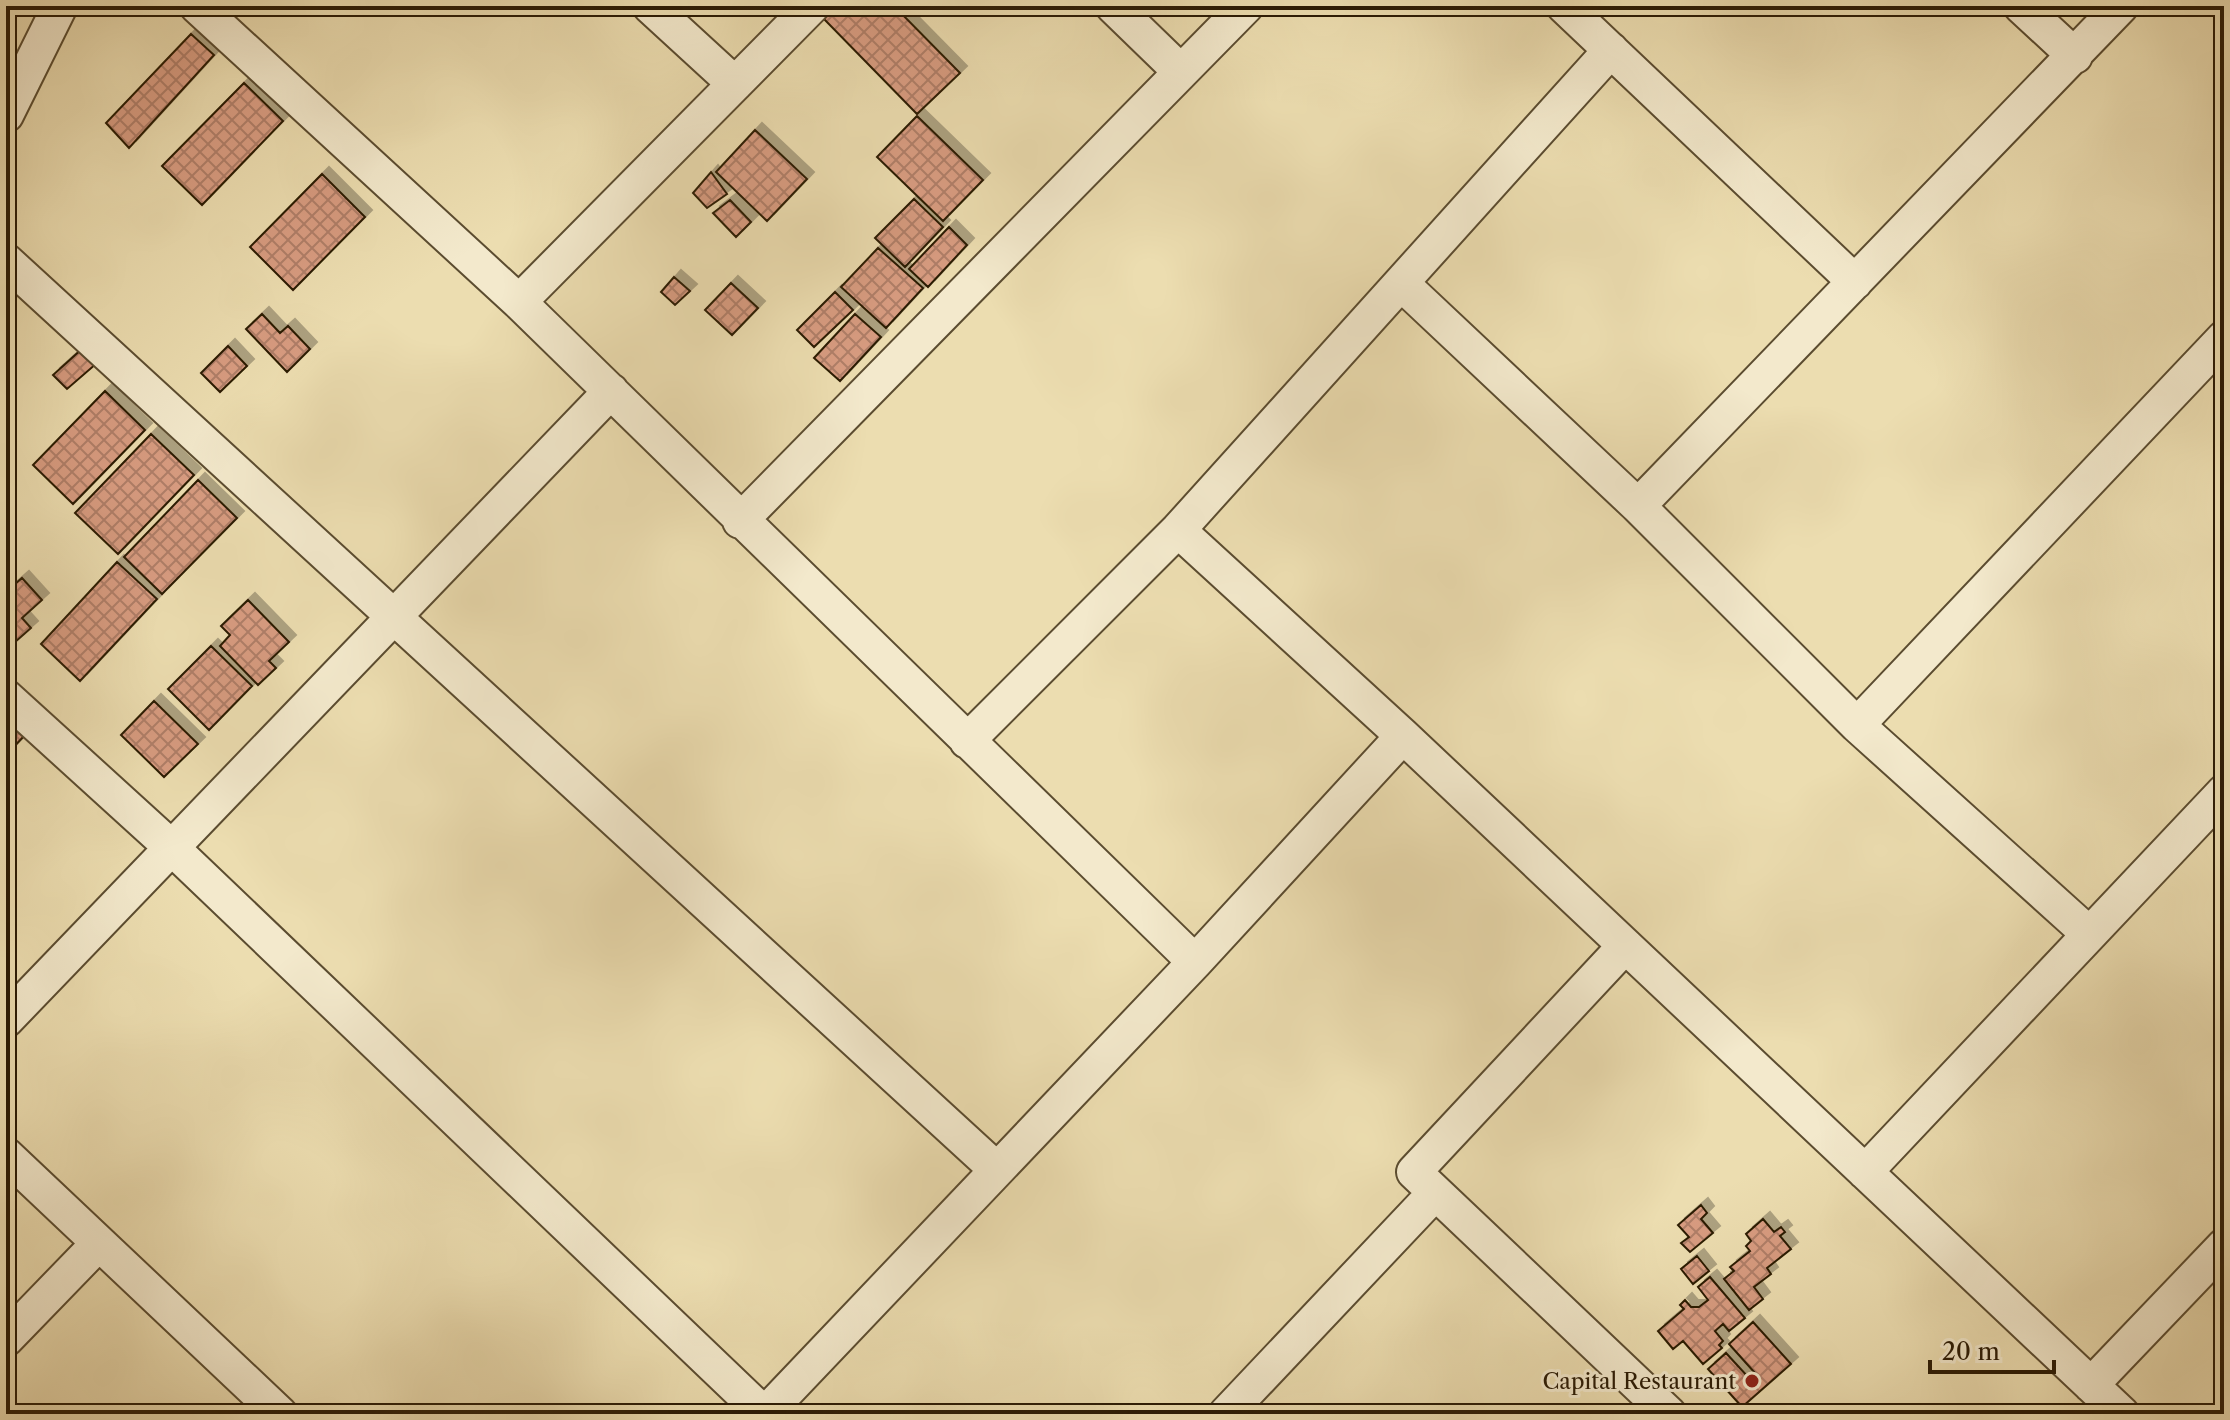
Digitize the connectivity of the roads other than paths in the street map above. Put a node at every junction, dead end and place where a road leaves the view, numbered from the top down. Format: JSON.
{"nodes":[{"id":1,"x":60,"y":6,"type":"edge"},
{"id":2,"x":197,"y":6,"type":"edge"},
{"id":3,"x":650,"y":6,"type":"edge"},
{"id":4,"x":812,"y":6,"type":"edge"},
{"id":5,"x":1113,"y":6,"type":"edge"},
{"id":6,"x":1246,"y":6,"type":"edge"},
{"id":7,"x":1564,"y":6,"type":"edge"},
{"id":8,"x":2021,"y":6,"type":"edge"},
{"id":9,"x":2121,"y":6,"type":"edge"},
{"id":10,"x":1611,"y":50,"type":"junction"},
{"id":11,"x":2075,"y":56,"type":"junction"},
{"id":12,"x":1181,"y":72,"type":"junction"},
{"id":13,"x":735,"y":84,"type":"junction"},
{"id":14,"x":6,"y":115,"type":"edge"},
{"id":15,"x":6,"y":261,"type":"edge"},
{"id":16,"x":1855,"y":282,"type":"junction"},
{"id":17,"x":1401,"y":283,"type":"junction"},
{"id":18,"x":519,"y":302,"type":"junction"},
{"id":19,"x":2224,"y":338,"type":"edge"},
{"id":20,"x":611,"y":391,"type":"junction"},
{"id":21,"x":1638,"y":506,"type":"junction"},
{"id":22,"x":740,"y":521,"type":"junction"},
{"id":23,"x":1178,"y":530,"type":"junction"},
{"id":24,"x":394,"y":617,"type":"junction"},
{"id":25,"x":6,"y":697,"type":"edge"},
{"id":26,"x":1857,"y":725,"type":"junction"},
{"id":27,"x":1403,"y":736,"type":"junction"},
{"id":28,"x":967,"y":741,"type":"junction"},
{"id":29,"x":2224,"y":792,"type":"edge"},
{"id":30,"x":172,"y":848,"type":"junction"},
{"id":31,"x":2089,"y":934,"type":"junction"},
{"id":32,"x":1625,"y":946,"type":"junction"},
{"id":33,"x":1195,"y":962,"type":"junction"},
{"id":34,"x":6,"y":1020,"type":"edge"},
{"id":35,"x":6,"y":1155,"type":"edge"},
{"id":36,"x":997,"y":1170,"type":"junction"},
{"id":37,"x":1865,"y":1172,"type":"junction"},
{"id":38,"x":1435,"y":1193,"type":"junction"},
{"id":39,"x":99,"y":1243,"type":"junction"},
{"id":40,"x":2224,"y":1246,"type":"edge"},
{"id":41,"x":6,"y":1339,"type":"edge"},
{"id":42,"x":2091,"y":1385,"type":"junction"},
{"id":43,"x":1652,"y":1408,"type":"edge"},
{"id":44,"x":280,"y":1414,"type":"edge"},
{"id":45,"x":764,"y":1414,"type":"edge"},
{"id":46,"x":1226,"y":1414,"type":"edge"},
{"id":47,"x":2122,"y":1414,"type":"edge"}],
"edges":[{"from":1,"to":14,"type":"street"},
{"from":2,"to":18,"type":"street"},
{"from":3,"to":13,"type":"street"},
{"from":4,"to":13,"type":"street"},
{"from":5,"to":12,"type":"street"},
{"from":6,"to":12,"type":"street"},
{"from":7,"to":10,"type":"street"},
{"from":8,"to":11,"type":"street"},
{"from":9,"to":11,"type":"street"},
{"from":10,"to":16,"type":"street"},
{"from":10,"to":17,"type":"street"},
{"from":11,"to":16,"type":"street"},
{"from":12,"to":22,"type":"street"},
{"from":13,"to":18,"type":"street"},
{"from":15,"to":24,"type":"street"},
{"from":16,"to":21,"type":"street"},
{"from":17,"to":21,"type":"street"},
{"from":17,"to":23,"type":"street"},
{"from":18,"to":20,"type":"street"},
{"from":19,"to":26,"type":"street"},
{"from":20,"to":22,"type":"street"},
{"from":20,"to":24,"type":"street"},
{"from":21,"to":26,"type":"street"},
{"from":22,"to":28,"type":"street"},
{"from":23,"to":27,"type":"street"},
{"from":23,"to":28,"type":"street"},
{"from":24,"to":30,"type":"street"},
{"from":24,"to":36,"type":"street"},
{"from":25,"to":30,"type":"street"},
{"from":26,"to":31,"type":"street"},
{"from":27,"to":32,"type":"street"},
{"from":27,"to":33,"type":"street"},
{"from":28,"to":33,"type":"street"},
{"from":29,"to":31,"type":"street"},
{"from":30,"to":34,"type":"street"},
{"from":30,"to":45,"type":"street"},
{"from":31,"to":37,"type":"street"},
{"from":32,"to":37,"type":"street"},
{"from":32,"to":38,"type":"street"},
{"from":33,"to":36,"type":"street"},
{"from":35,"to":39,"type":"street"},
{"from":36,"to":45,"type":"street"},
{"from":37,"to":42,"type":"street"},
{"from":38,"to":43,"type":"street"},
{"from":38,"to":46,"type":"street"},
{"from":39,"to":41,"type":"street"},
{"from":39,"to":44,"type":"street"},
{"from":40,"to":42,"type":"street"},
{"from":42,"to":47,"type":"street"}]}
